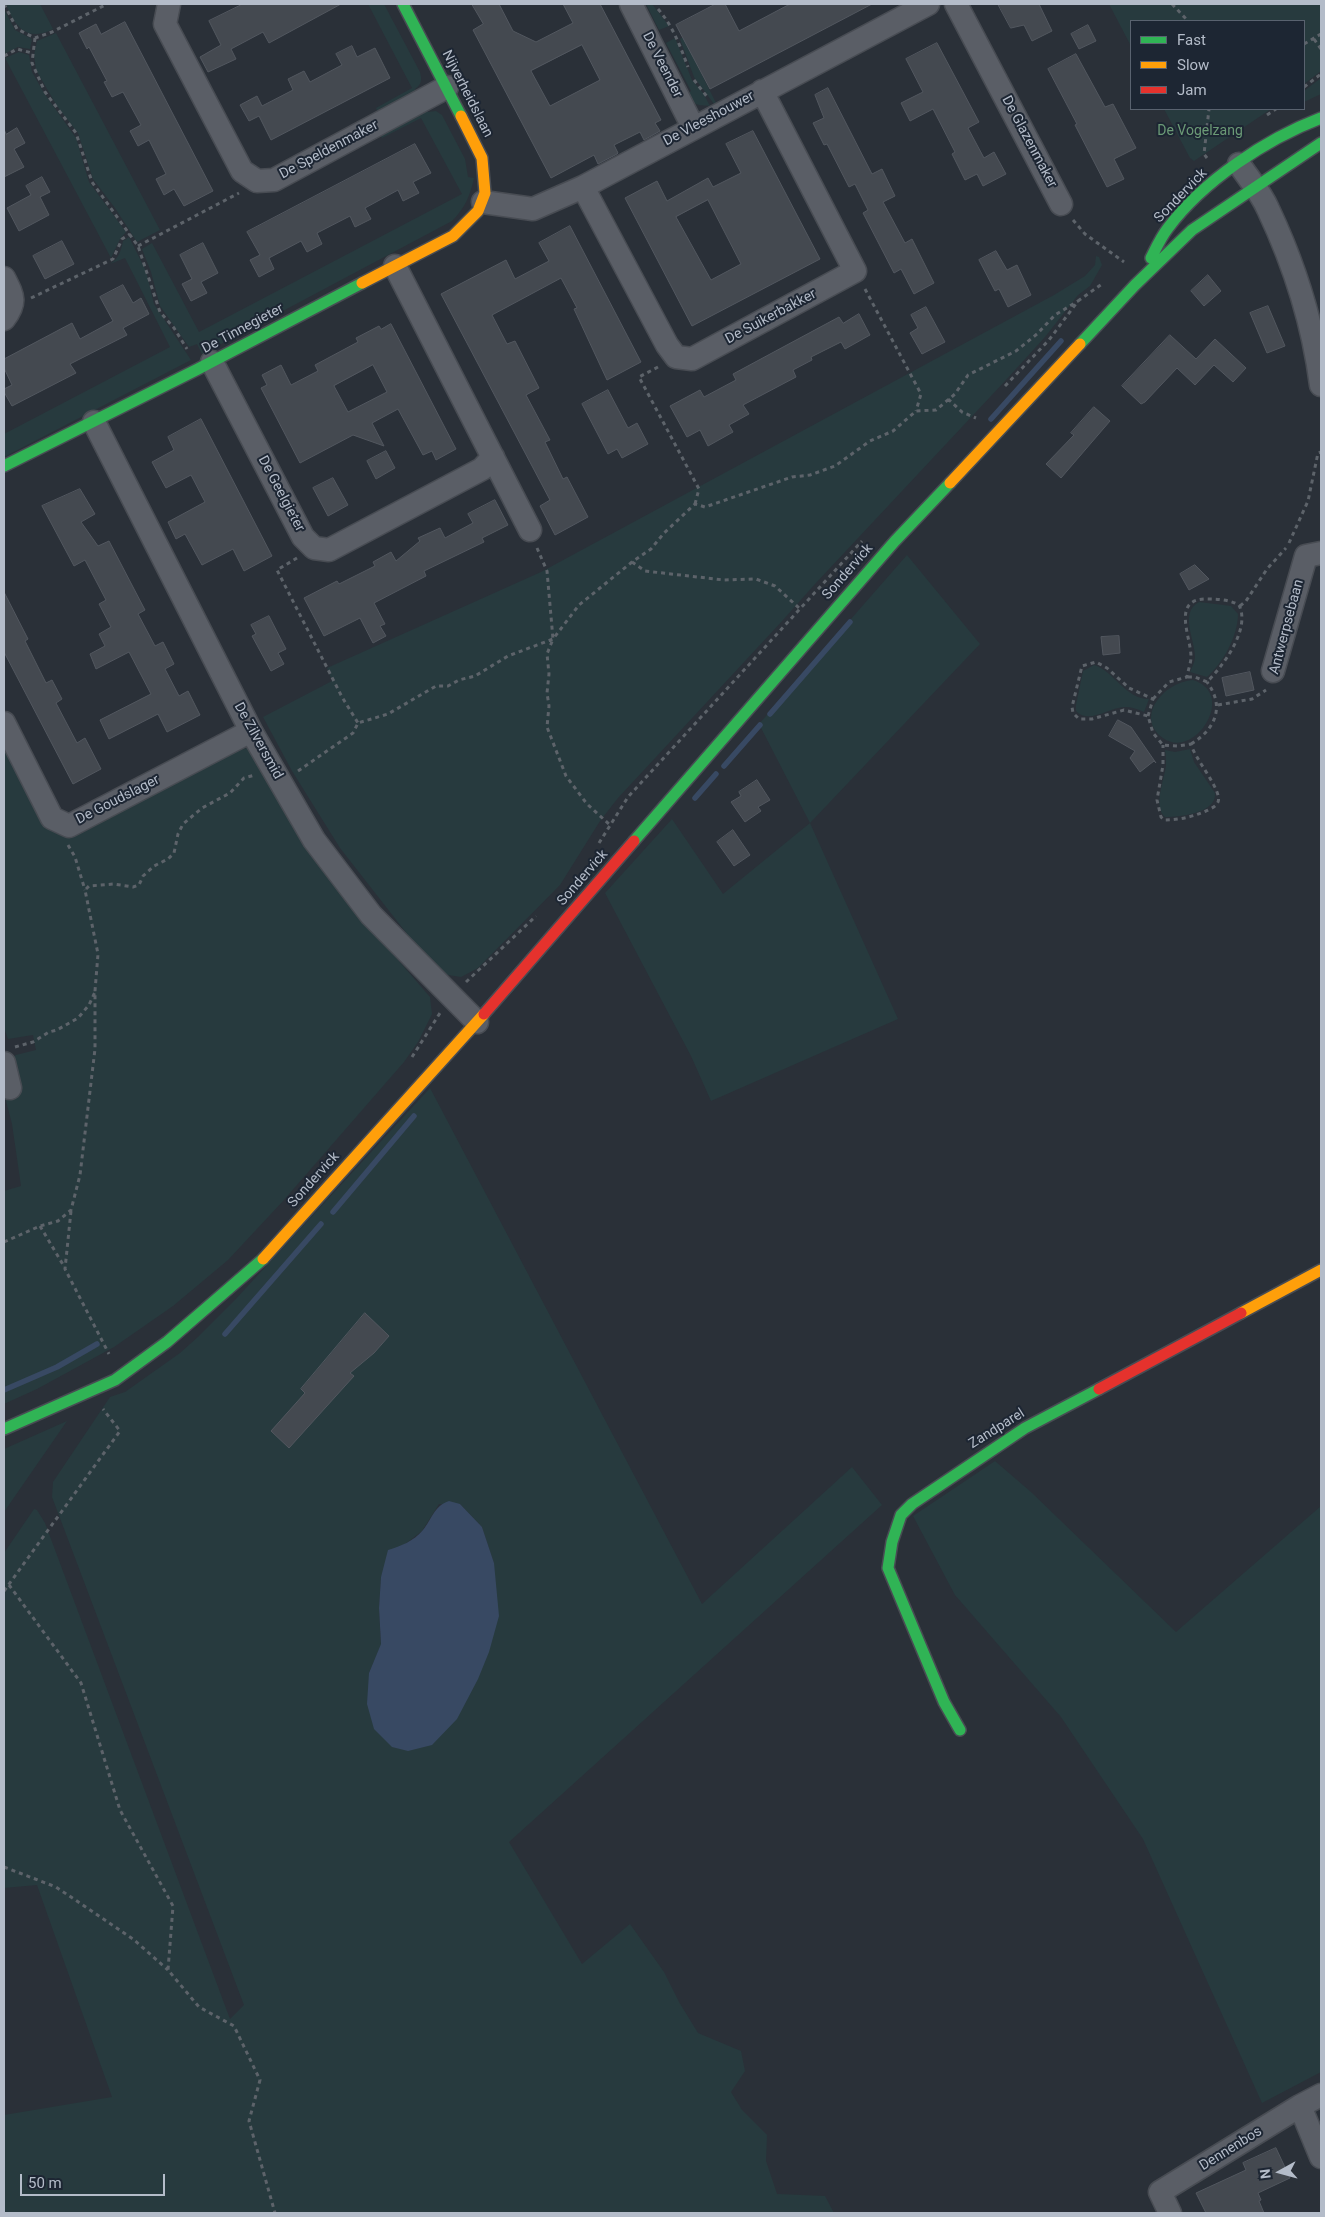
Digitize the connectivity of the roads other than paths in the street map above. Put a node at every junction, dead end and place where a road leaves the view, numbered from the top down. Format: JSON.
{"nodes":[{"id":1,"x":169,"y":4,"type":"edge"},
{"id":2,"x":403,"y":4,"type":"edge"},
{"id":3,"x":630,"y":4,"type":"edge"},
{"id":4,"x":928,"y":4,"type":"edge"},
{"id":5,"x":956,"y":4,"type":"edge"},
{"id":6,"x":446,"y":87,"type":"junction"},
{"id":7,"x":762,"y":90,"type":"junction"},
{"id":8,"x":1321,"y":118,"type":"edge"},
{"id":9,"x":693,"y":127,"type":"junction"},
{"id":10,"x":1321,"y":144,"type":"edge"},
{"id":11,"x":1239,"y":164,"type":"junction"},
{"id":12,"x":583,"y":187,"type":"junction"},
{"id":13,"x":1255,"y":188,"type":"junction"},
{"id":14,"x":483,"y":202,"type":"junction"},
{"id":15,"x":1061,"y":204,"type":"road end"},
{"id":16,"x":395,"y":266,"type":"junction"},
{"id":17,"x":4,"y":278,"type":"edge"},
{"id":18,"x":1135,"y":285,"type":"junction"},
{"id":19,"x":8,"y":313,"type":"edge"},
{"id":20,"x":205,"y":366,"type":"junction"},
{"id":21,"x":1321,"y":385,"type":"edge"},
{"id":22,"x":94,"y":422,"type":"junction"},
{"id":23,"x":493,"y":457,"type":"junction"},
{"id":24,"x":4,"y":466,"type":"edge"},
{"id":25,"x":530,"y":530,"type":"road end"},
{"id":26,"x":1321,"y":553,"type":"edge"},
{"id":27,"x":1273,"y":671,"type":"road end"},
{"id":28,"x":4,"y":724,"type":"edge"},
{"id":29,"x":251,"y":731,"type":"junction"},
{"id":30,"x":477,"y":1022,"type":"junction"},
{"id":31,"x":7,"y":1056,"type":"edge"},
{"id":32,"x":10,"y":1088,"type":"dead end"},
{"id":33,"x":1321,"y":1270,"type":"edge"},
{"id":34,"x":4,"y":1429,"type":"edge"},
{"id":35,"x":960,"y":1730,"type":"dead end"},
{"id":36,"x":1321,"y":2096,"type":"edge"},
{"id":37,"x":1300,"y":2106,"type":"junction"},
{"id":38,"x":1321,"y":2157,"type":"edge"},
{"id":39,"x":1170,"y":2213,"type":"edge"}],
"edges":[{"from":1,"to":6,"type":"street","name":"De Speldenmaker"},
{"from":2,"to":6,"type":"street","name":"Nijverheidslaan"},
{"from":3,"to":9,"type":"street","name":"De Veender"},
{"from":4,"to":7,"type":"street","name":"De Vleeshouwer"},
{"from":5,"to":15,"type":"street","name":"De Glazenmaker"},
{"from":6,"to":14,"type":"street","name":"Nijverheidslaan"},
{"from":7,"to":9,"type":"street","name":"De Vleeshouwer"},
{"from":7,"to":12,"type":"street","name":"De Suikerbakker"},
{"from":8,"to":11,"type":"street","name":"Sondervick"},
{"from":9,"to":12,"type":"street","name":"De Vleeshouwer"},
{"from":10,"to":13,"type":"street","name":"Sondervick"},
{"from":11,"to":13,"type":"street"},
{"from":11,"to":18,"type":"street","name":"Sondervick"},
{"from":12,"to":14,"type":"street","name":"De Vleeshouwer"},
{"from":13,"to":18,"type":"street","name":"Sondervick"},
{"from":13,"to":21,"type":"street"},
{"from":14,"to":16,"type":"street","name":"De Tinnegieter"},
{"from":16,"to":20,"type":"street","name":"De Tinnegieter"},
{"from":16,"to":23,"type":"street"},
{"from":17,"to":19,"type":"street"},
{"from":18,"to":30,"type":"street","name":"Sondervick"},
{"from":20,"to":22,"type":"street","name":"De Tinnegieter"},
{"from":20,"to":23,"type":"street","name":"De Geelgieter"},
{"from":22,"to":24,"type":"street","name":"De Tinnegieter"},
{"from":22,"to":29,"type":"street","name":"De Zilversmid"},
{"from":23,"to":25,"type":"street"},
{"from":26,"to":27,"type":"street","name":"Antwerpsebaan"},
{"from":28,"to":29,"type":"street","name":"De Goudslager"},
{"from":29,"to":30,"type":"street","name":"De Zilversmid"},
{"from":30,"to":34,"type":"street","name":"Sondervick"},
{"from":31,"to":32,"type":"street"},
{"from":33,"to":35,"type":"street","name":"Zandparel"},
{"from":36,"to":37,"type":"street","name":"Dennenbos"},
{"from":37,"to":38,"type":"street"},
{"from":37,"to":39,"type":"street","name":"Dennenbos"}]}
